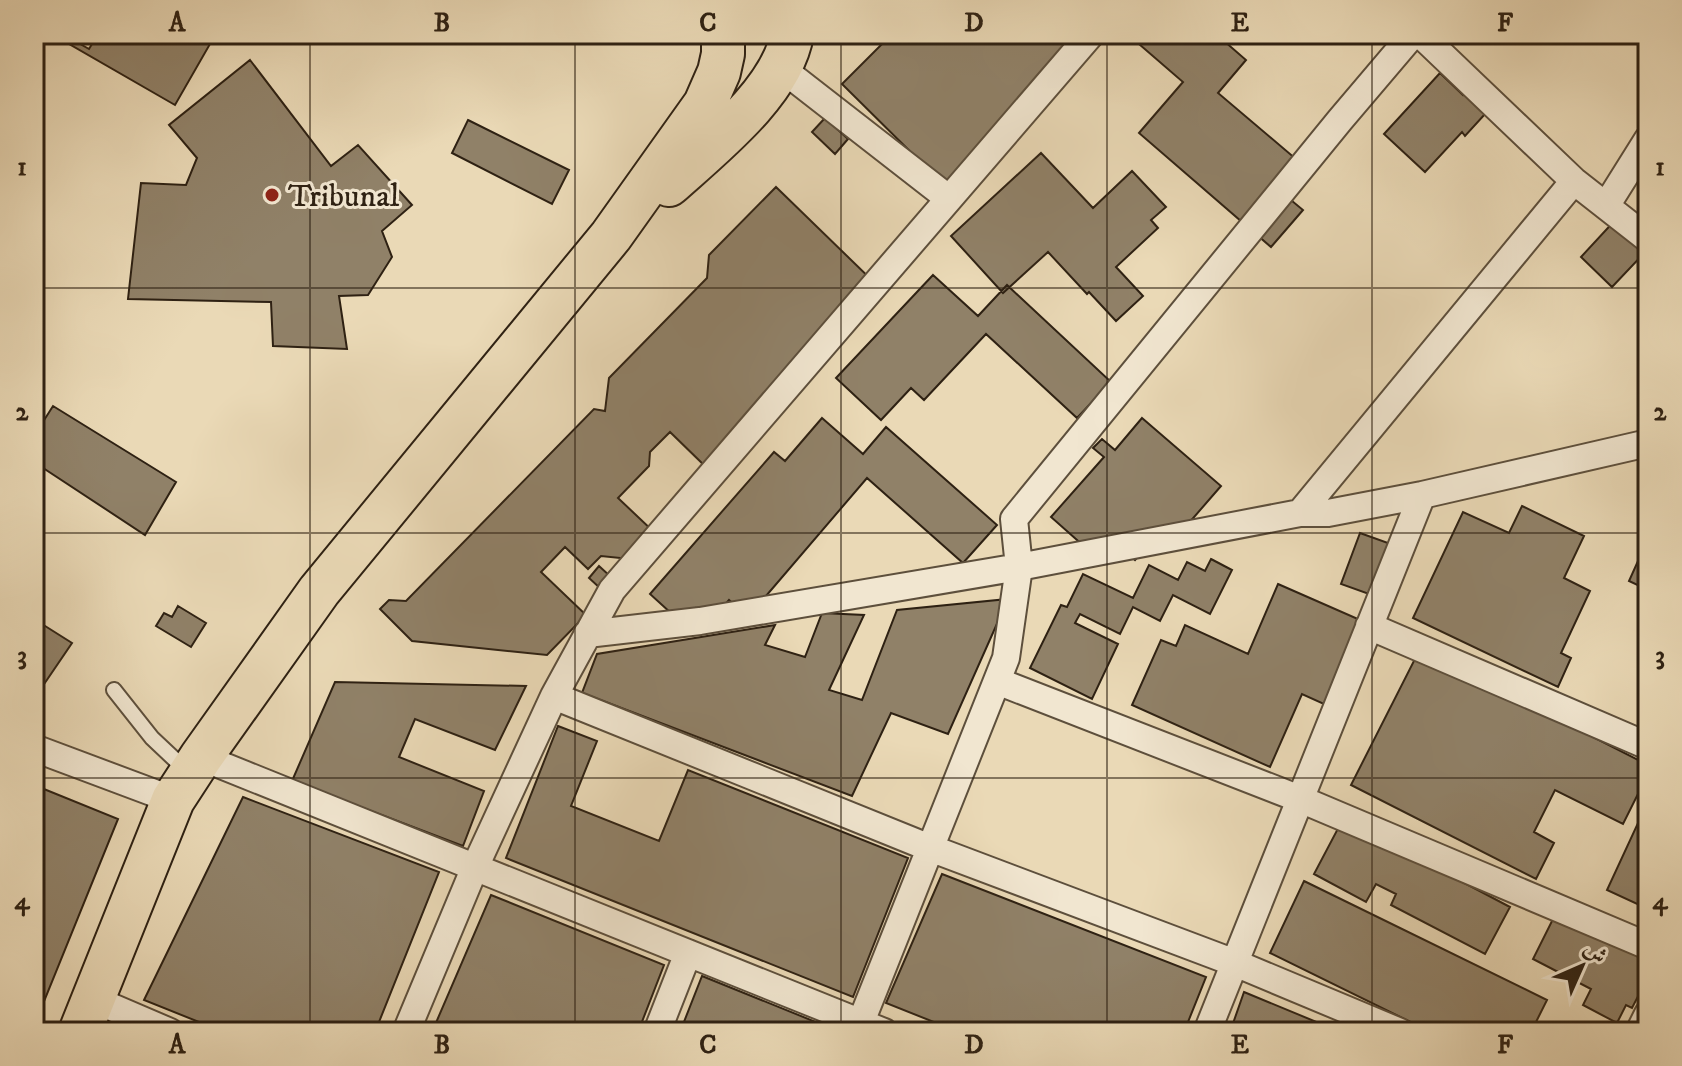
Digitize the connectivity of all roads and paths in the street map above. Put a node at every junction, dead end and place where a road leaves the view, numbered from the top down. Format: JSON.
{"nodes":[{"id":1,"x":723,"y":34,"type":"edge"},
{"id":2,"x":1091,"y":34,"type":"edge"},
{"id":3,"x":1413,"y":34,"type":"edge"},
{"id":4,"x":1420,"y":34,"type":"edge"},
{"id":5,"x":787,"y":51,"type":"edge"},
{"id":6,"x":1648,"y":139,"type":"edge"},
{"id":7,"x":1574,"y":181,"type":"junction"},
{"id":8,"x":948,"y":198,"type":"junction"},
{"id":9,"x":1606,"y":206,"type":"junction"},
{"id":10,"x":611,"y":236,"type":"junction"},
{"id":11,"x":1648,"y":239,"type":"edge"},
{"id":12,"x":1648,"y":443,"type":"edge"},
{"id":13,"x":1422,"y":495,"type":"junction"},
{"id":14,"x":1300,"y":513,"type":"junction"},
{"id":15,"x":1019,"y":567,"type":"junction"},
{"id":16,"x":1369,"y":626,"type":"junction"},
{"id":17,"x":587,"y":634,"type":"junction"},
{"id":18,"x":997,"y":681,"type":"junction"},
{"id":19,"x":114,"y":690,"type":"dead end"},
{"id":20,"x":554,"y":696,"type":"junction"},
{"id":21,"x":1648,"y":746,"type":"edge"},
{"id":22,"x":34,"y":748,"type":"edge"},
{"id":23,"x":188,"y":777,"type":"junction"},
{"id":24,"x":1300,"y":799,"type":"junction"},
{"id":25,"x":930,"y":848,"type":"junction"},
{"id":26,"x":475,"y":867,"type":"junction"},
{"id":27,"x":1648,"y":946,"type":"edge"},
{"id":28,"x":688,"y":953,"type":"junction"},
{"id":29,"x":1235,"y":963,"type":"junction"},
{"id":30,"x":1648,"y":1014,"type":"edge"},
{"id":31,"x":86,"y":1016,"type":"edge"},
{"id":32,"x":867,"y":1029,"type":"edge"},
{"id":33,"x":170,"y":1032,"type":"edge"},
{"id":34,"x":406,"y":1032,"type":"edge"},
{"id":35,"x":657,"y":1032,"type":"edge"},
{"id":36,"x":1207,"y":1032,"type":"edge"},
{"id":37,"x":1400,"y":1032,"type":"edge"},
{"id":38,"x":1639,"y":1032,"type":"edge"}],
"edges":[{"from":1,"to":10,"type":"main road"},
{"from":2,"to":8,"type":"street"},
{"from":3,"to":15,"type":"street"},
{"from":4,"to":7,"type":"street"},
{"from":5,"to":8,"type":"street"},
{"from":5,"to":10,"type":"main road"},
{"from":6,"to":9,"type":"street"},
{"from":7,"to":9,"type":"street"},
{"from":7,"to":14,"type":"street"},
{"from":8,"to":17,"type":"street"},
{"from":9,"to":11,"type":"street"},
{"from":10,"to":23,"type":"main road"},
{"from":12,"to":13,"type":"street"},
{"from":13,"to":14,"type":"street"},
{"from":13,"to":16,"type":"street"},
{"from":14,"to":15,"type":"street"},
{"from":15,"to":17,"type":"street"},
{"from":15,"to":18,"type":"street"},
{"from":16,"to":21,"type":"street"},
{"from":16,"to":24,"type":"street"},
{"from":17,"to":20,"type":"street"},
{"from":18,"to":24,"type":"street"},
{"from":18,"to":25,"type":"street"},
{"from":19,"to":23,"type":"lane"},
{"from":20,"to":25,"type":"street"},
{"from":20,"to":26,"type":"street"},
{"from":22,"to":23,"type":"street"},
{"from":23,"to":26,"type":"street"},
{"from":23,"to":31,"type":"main road"},
{"from":24,"to":27,"type":"street"},
{"from":24,"to":29,"type":"street"},
{"from":25,"to":29,"type":"street"},
{"from":25,"to":32,"type":"street"},
{"from":26,"to":28,"type":"street"},
{"from":26,"to":34,"type":"street"},
{"from":28,"to":32,"type":"street"},
{"from":28,"to":35,"type":"street"},
{"from":29,"to":36,"type":"street"},
{"from":29,"to":37,"type":"street"},
{"from":30,"to":38,"type":"street"},
{"from":31,"to":33,"type":"street"}]}
